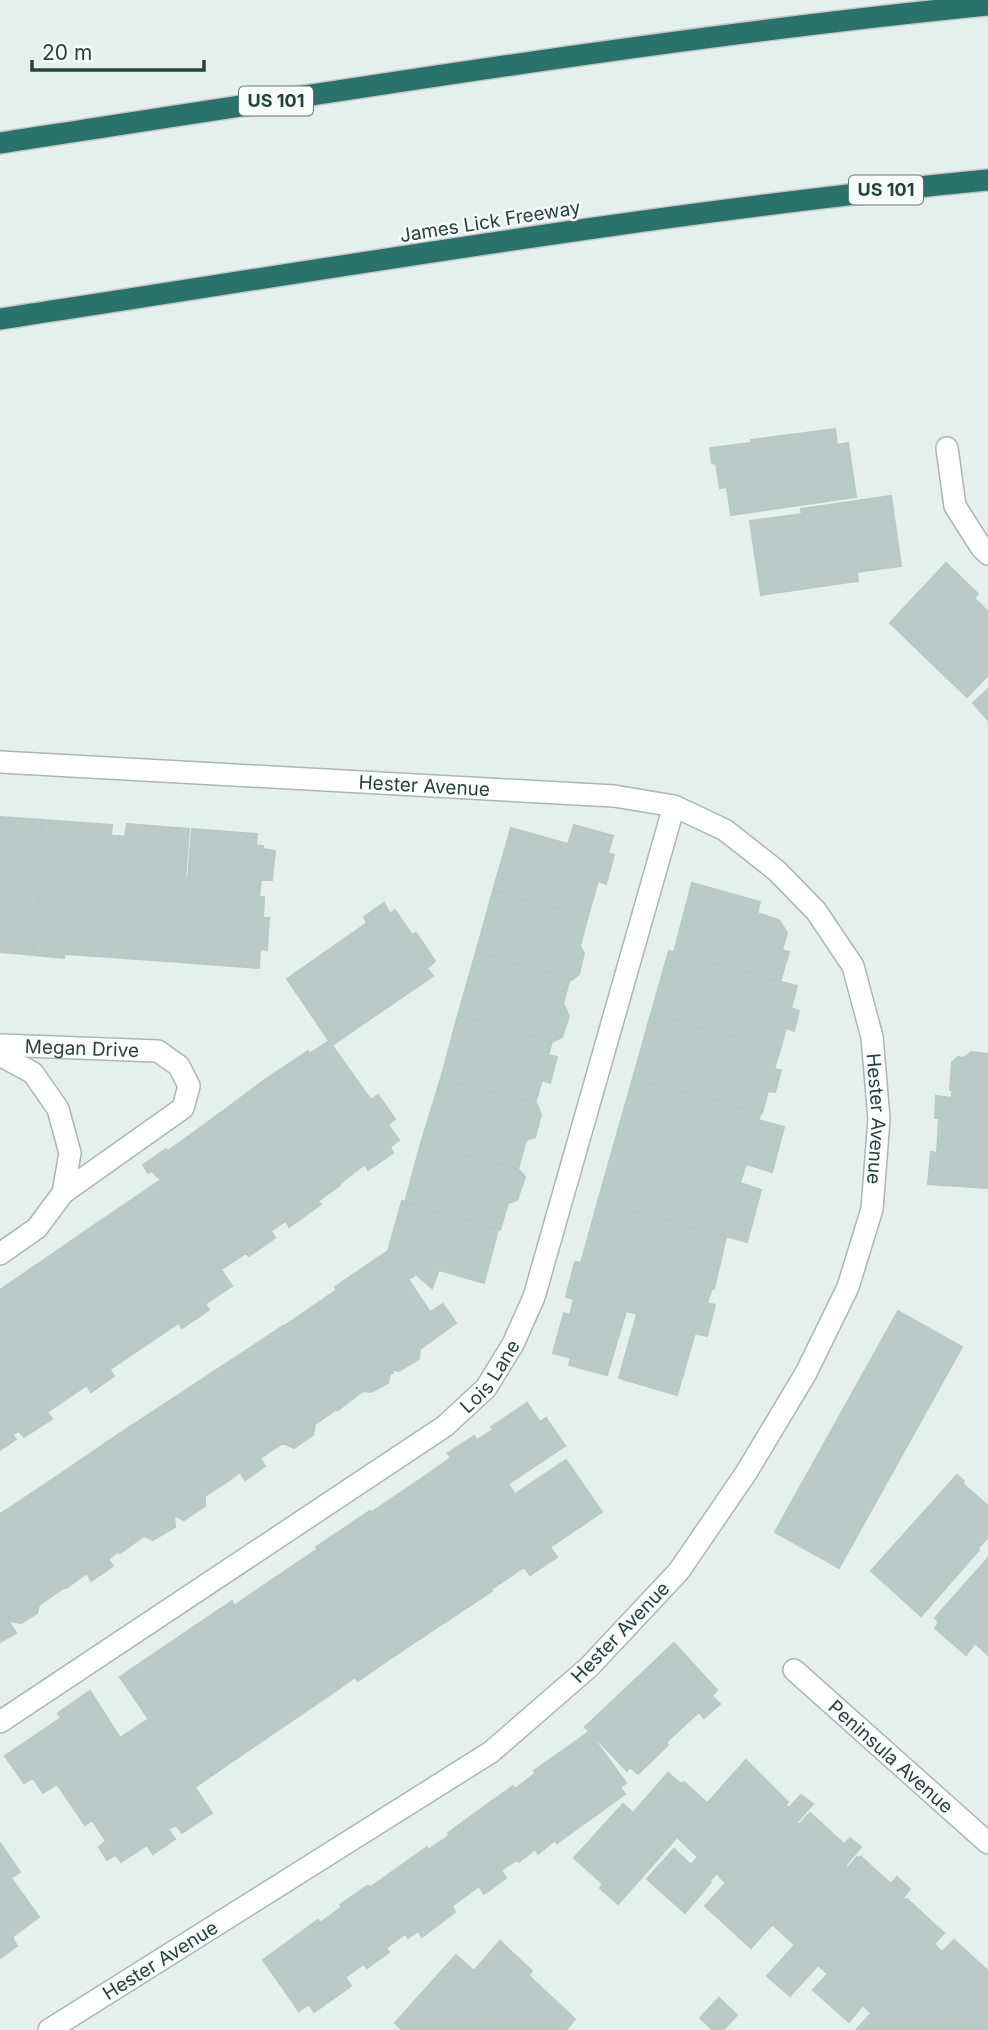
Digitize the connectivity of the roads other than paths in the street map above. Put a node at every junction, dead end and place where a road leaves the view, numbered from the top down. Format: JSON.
{"nodes":[{"id":1,"x":988,"y":5,"type":"edge"},
{"id":2,"x":0,"y":143,"type":"edge"},
{"id":3,"x":988,"y":180,"type":"edge"},
{"id":4,"x":0,"y":319,"type":"edge"},
{"id":5,"x":947,"y":449,"type":"dead end"},
{"id":6,"x":988,"y":554,"type":"edge"},
{"id":7,"x":0,"y":762,"type":"edge"},
{"id":8,"x":674,"y":806,"type":"junction"},
{"id":9,"x":0,"y":1045,"type":"edge"},
{"id":10,"x":0,"y":1055,"type":"edge"},
{"id":11,"x":63,"y":1193,"type":"junction"},
{"id":12,"x":0,"y":1254,"type":"edge"},
{"id":13,"x":794,"y":1670,"type":"dead end"},
{"id":14,"x":0,"y":1722,"type":"edge"},
{"id":15,"x":988,"y":1843,"type":"edge"},
{"id":16,"x":49,"y":2030,"type":"edge"}],
"edges":[{"from":1,"to":2,"type":"highway","number":"US 101"},
{"from":3,"to":4,"type":"highway","name":"James Lick Freeway","number":"US 101"},
{"from":5,"to":6,"type":"street"},
{"from":7,"to":8,"type":"street","name":"Hester Avenue"},
{"from":8,"to":14,"type":"street","name":"Lois Lane"},
{"from":8,"to":16,"type":"street","name":"Hester Avenue"},
{"from":9,"to":11,"type":"street","name":"Megan Drive"},
{"from":10,"to":11,"type":"street"},
{"from":11,"to":12,"type":"street"},
{"from":13,"to":15,"type":"street","name":"Peninsula Avenue"}]}
